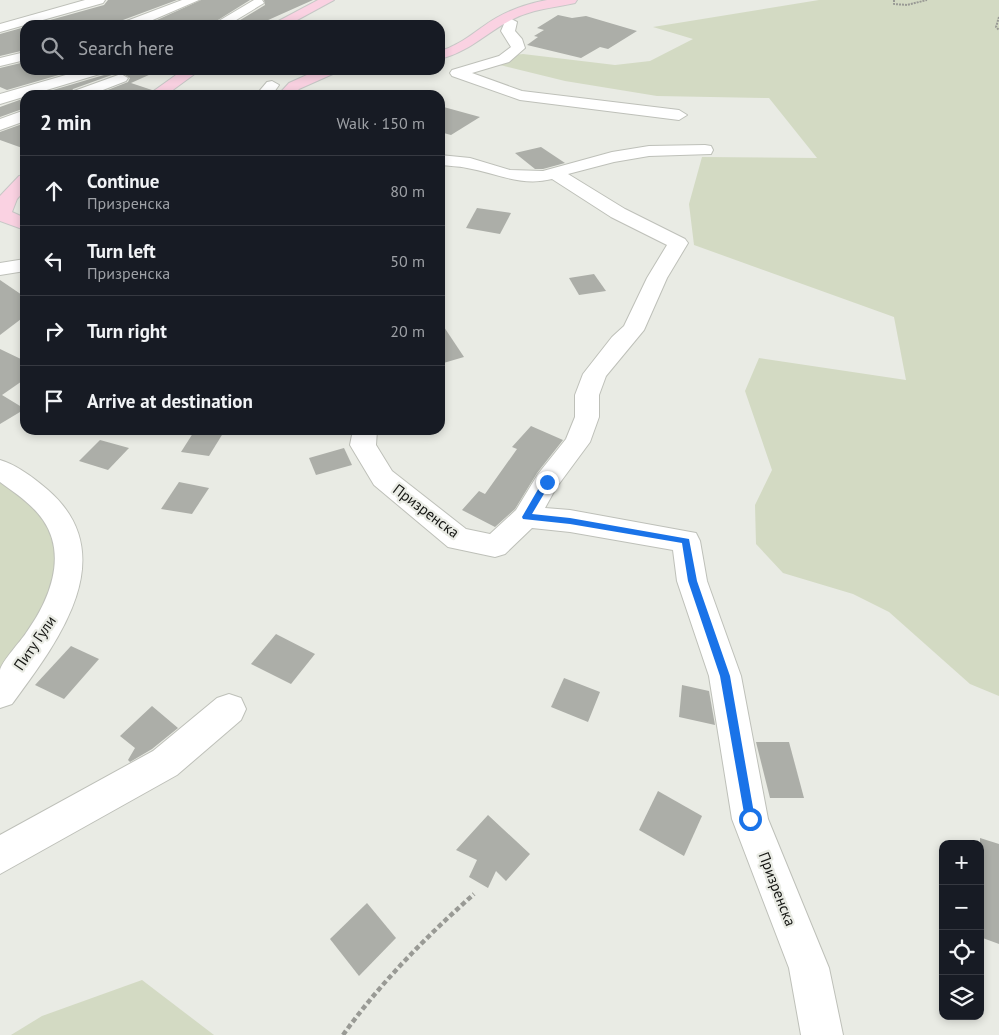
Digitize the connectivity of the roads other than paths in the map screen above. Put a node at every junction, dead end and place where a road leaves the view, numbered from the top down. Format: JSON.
{"nodes":[{"id":1,"x":99,"y":0,"type":"edge"},
{"id":2,"x":193,"y":0,"type":"edge"},
{"id":3,"x":328,"y":0,"type":"edge"},
{"id":4,"x":571,"y":0,"type":"edge"},
{"id":5,"x":258,"y":3,"type":"dead end"},
{"id":6,"x":504,"y":19,"type":"junction"},
{"id":7,"x":33,"y":20,"type":"edge"},
{"id":8,"x":142,"y":20,"type":"edge"},
{"id":9,"x":227,"y":20,"type":"edge"},
{"id":10,"x":288,"y":20,"type":"edge"},
{"id":11,"x":20,"y":23,"type":"edge"},
{"id":12,"x":0,"y":28,"type":"edge"},
{"id":13,"x":445,"y":54,"type":"edge"},
{"id":14,"x":20,"y":57,"type":"edge"},
{"id":15,"x":0,"y":62,"type":"edge"},
{"id":16,"x":82,"y":75,"type":"edge"},
{"id":17,"x":186,"y":75,"type":"edge"},
{"id":18,"x":319,"y":75,"type":"edge"},
{"id":19,"x":121,"y":78,"type":"dead end"},
{"id":20,"x":33,"y":90,"type":"edge"},
{"id":21,"x":90,"y":90,"type":"edge"},
{"id":22,"x":163,"y":90,"type":"edge"},
{"id":23,"x":290,"y":90,"type":"edge"},
{"id":24,"x":20,"y":94,"type":"edge"},
{"id":25,"x":0,"y":100,"type":"edge"},
{"id":26,"x":679,"y":115,"type":"dead end"},
{"id":27,"x":20,"y":117,"type":"edge"},
{"id":28,"x":0,"y":125,"type":"edge"},
{"id":29,"x":705,"y":150,"type":"dead end"},
{"id":30,"x":445,"y":160,"type":"edge"},
{"id":31,"x":554,"y":173,"type":"junction"},
{"id":32,"x":20,"y":185,"type":"edge"},
{"id":33,"x":20,"y":223,"type":"edge"},
{"id":34,"x":20,"y":266,"type":"edge"},
{"id":35,"x":0,"y":269,"type":"edge"},
{"id":36,"x":364,"y":435,"type":"edge"},
{"id":37,"x":0,"y":469,"type":"edge"},
{"id":38,"x":526,"y":517,"type":"junction"},
{"id":39,"x":0,"y":694,"type":"edge"},
{"id":40,"x":229,"y":709,"type":"dead end"},
{"id":41,"x":0,"y":855,"type":"edge"},
{"id":42,"x":822,"y":1035,"type":"edge"}],
"edges":[{"from":1,"to":7,"type":"street"},
{"from":2,"to":8,"type":"street"},
{"from":3,"to":10,"type":"main road"},
{"from":4,"to":6,"type":"main road"},
{"from":5,"to":9,"type":"street"},
{"from":6,"to":13,"type":"main road"},
{"from":6,"to":26,"type":"street"},
{"from":11,"to":12,"type":"street"},
{"from":14,"to":15,"type":"street"},
{"from":16,"to":20,"type":"street"},
{"from":17,"to":22,"type":"main road"},
{"from":18,"to":23,"type":"main road"},
{"from":19,"to":21,"type":"street"},
{"from":24,"to":25,"type":"street"},
{"from":27,"to":28,"type":"street"},
{"from":29,"to":31,"type":"street"},
{"from":30,"to":31,"type":"street"},
{"from":31,"to":38,"type":"street"},
{"from":32,"to":33,"type":"main road"},
{"from":34,"to":35,"type":"street"},
{"from":36,"to":38,"type":"street","name":"Призренска"},
{"from":37,"to":39,"type":"street","name":"Питу Гули"},
{"from":38,"to":42,"type":"street","name":"Призренска"},
{"from":40,"to":41,"type":"street"}]}
